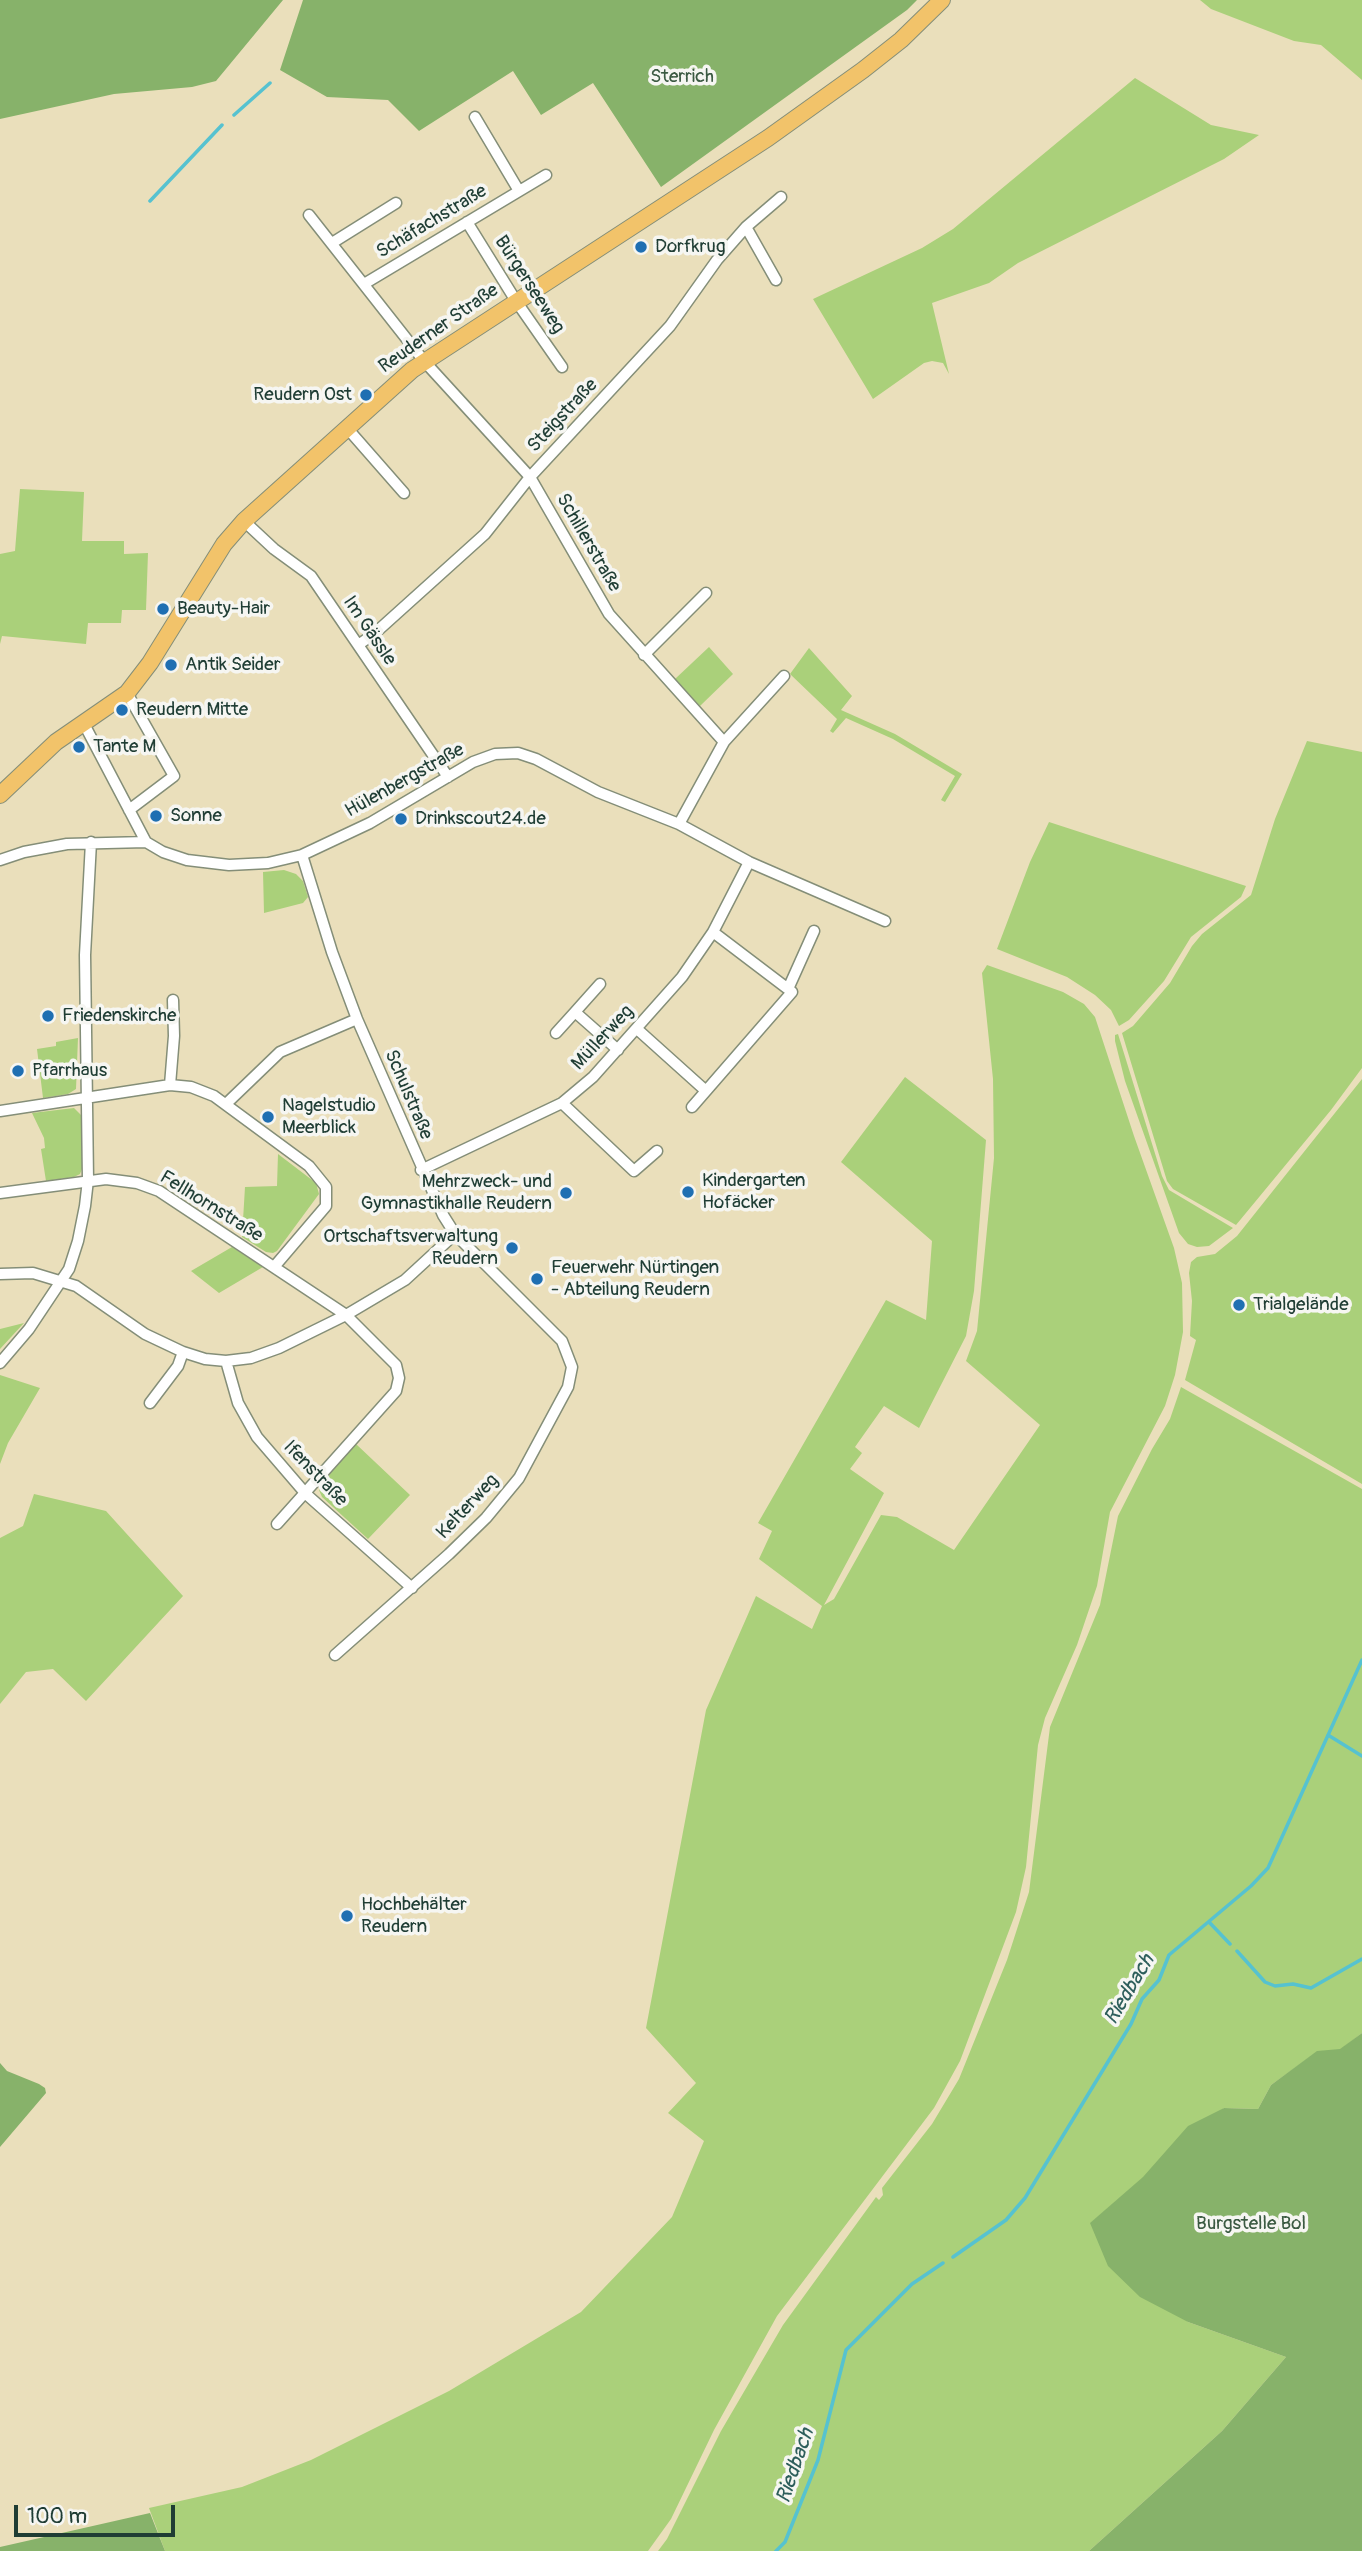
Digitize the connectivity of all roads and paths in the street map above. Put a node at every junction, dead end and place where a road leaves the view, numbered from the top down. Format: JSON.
{"nodes":[{"id":1,"x":942,"y":0,"type":"edge"},
{"id":2,"x":475,"y":117,"type":"dead end"},
{"id":3,"x":545,"y":175,"type":"dead end"},
{"id":4,"x":519,"y":191,"type":"junction"},
{"id":5,"x":781,"y":197,"type":"dead end"},
{"id":6,"x":396,"y":203,"type":"dead end"},
{"id":7,"x":309,"y":215,"type":"dead end"},
{"id":8,"x":467,"y":222,"type":"junction"},
{"id":9,"x":746,"y":227,"type":"junction"},
{"id":10,"x":331,"y":243,"type":"junction"},
{"id":11,"x":776,"y":280,"type":"dead end"},
{"id":12,"x":363,"y":284,"type":"junction"},
{"id":13,"x":516,"y":301,"type":"junction"},
{"id":14,"x":424,"y":360,"type":"junction"},
{"id":15,"x":562,"y":367,"type":"dead end"},
{"id":16,"x":347,"y":428,"type":"junction"},
{"id":17,"x":530,"y":477,"type":"junction"},
{"id":18,"x":404,"y":493,"type":"dead end"},
{"id":19,"x":244,"y":521,"type":"junction"},
{"id":20,"x":706,"y":593,"type":"dead end"},
{"id":21,"x":358,"y":645,"type":"junction"},
{"id":22,"x":644,"y":655,"type":"junction"},
{"id":23,"x":784,"y":676,"type":"dead end"},
{"id":24,"x":127,"y":693,"type":"junction"},
{"id":25,"x":83,"y":722,"type":"junction"},
{"id":26,"x":724,"y":742,"type":"junction"},
{"id":27,"x":447,"y":776,"type":"junction"},
{"id":28,"x":0,"y":795,"type":"edge"},
{"id":29,"x":129,"y":810,"type":"junction"},
{"id":30,"x":679,"y":824,"type":"junction"},
{"id":31,"x":91,"y":842,"type":"junction"},
{"id":32,"x":146,"y":842,"type":"junction"},
{"id":33,"x":302,"y":855,"type":"junction"},
{"id":34,"x":0,"y":860,"type":"edge"},
{"id":35,"x":749,"y":862,"type":"junction"},
{"id":36,"x":885,"y":921,"type":"dead end"},
{"id":37,"x":814,"y":931,"type":"dead end"},
{"id":38,"x":713,"y":932,"type":"junction"},
{"id":39,"x":600,"y":984,"type":"dead end"},
{"id":40,"x":788,"y":989,"type":"junction"},
{"id":41,"x":173,"y":1000,"type":"dead end"},
{"id":42,"x":575,"y":1012,"type":"junction"},
{"id":43,"x":356,"y":1018,"type":"junction"},
{"id":44,"x":637,"y":1029,"type":"junction"},
{"id":45,"x":556,"y":1033,"type":"dead end"},
{"id":46,"x":618,"y":1050,"type":"junction"},
{"id":47,"x":170,"y":1085,"type":"junction"},
{"id":48,"x":706,"y":1091,"type":"junction"},
{"id":49,"x":86,"y":1099,"type":"junction"},
{"id":50,"x":562,"y":1102,"type":"junction"},
{"id":51,"x":227,"y":1103,"type":"junction"},
{"id":52,"x":692,"y":1107,"type":"dead end"},
{"id":53,"x":0,"y":1111,"type":"edge"},
{"id":54,"x":657,"y":1151,"type":"dead end"},
{"id":55,"x":421,"y":1170,"type":"junction"},
{"id":56,"x":88,"y":1180,"type":"junction"},
{"id":57,"x":0,"y":1193,"type":"edge"},
{"id":58,"x":455,"y":1234,"type":"junction"},
{"id":59,"x":274,"y":1266,"type":"junction"},
{"id":60,"x":0,"y":1273,"type":"edge"},
{"id":61,"x":61,"y":1282,"type":"junction"},
{"id":62,"x":346,"y":1315,"type":"junction"},
{"id":63,"x":566,"y":1348,"type":"joint"},
{"id":64,"x":183,"y":1352,"type":"junction"},
{"id":65,"x":226,"y":1361,"type":"junction"},
{"id":66,"x":0,"y":1363,"type":"edge"},
{"id":67,"x":150,"y":1403,"type":"dead end"},
{"id":68,"x":306,"y":1494,"type":"junction"},
{"id":69,"x":277,"y":1524,"type":"dead end"},
{"id":70,"x":412,"y":1588,"type":"junction"},
{"id":71,"x":335,"y":1655,"type":"dead end"}],
"edges":[{"from":1,"to":13,"type":"main road","name":"Reuderner Straße"},
{"from":2,"to":4,"type":"street","name":"Schäfachstraße"},
{"from":3,"to":4,"type":"street","name":"Schäfachstraße"},
{"from":4,"to":8,"type":"street","name":"Schäfachstraße"},
{"from":5,"to":9,"type":"street","name":"Steigstraße"},
{"from":6,"to":10,"type":"street"},
{"from":7,"to":10,"type":"street","name":"Schillerstraße"},
{"from":8,"to":12,"type":"street","name":"Schäfachstraße"},
{"from":8,"to":13,"type":"street","name":"Bürgerseeweg"},
{"from":9,"to":11,"type":"street"},
{"from":9,"to":17,"type":"street","name":"Steigstraße"},
{"from":10,"to":12,"type":"street","name":"Schillerstraße"},
{"from":12,"to":14,"type":"street","name":"Schillerstraße"},
{"from":13,"to":14,"type":"main road","name":"Reuderner Straße"},
{"from":13,"to":15,"type":"street","name":"Bürgerseeweg"},
{"from":14,"to":16,"type":"main road","name":"Reuderner Straße"},
{"from":14,"to":17,"type":"street","name":"Schillerstraße"},
{"from":16,"to":18,"type":"street"},
{"from":16,"to":19,"type":"main road","name":"Reuderner Straße"},
{"from":17,"to":21,"type":"street","name":"Steigstraße"},
{"from":17,"to":22,"type":"street","name":"Schillerstraße"},
{"from":19,"to":21,"type":"street","name":"Im Gässle"},
{"from":19,"to":24,"type":"main road","name":"Reuderner Straße"},
{"from":20,"to":22,"type":"street"},
{"from":21,"to":27,"type":"street","name":"Im Gässle"},
{"from":22,"to":26,"type":"street","name":"Schillerstraße"},
{"from":23,"to":26,"type":"street"},
{"from":24,"to":25,"type":"main road","name":"Reuderner Straße"},
{"from":24,"to":29,"type":"street"},
{"from":25,"to":28,"type":"main road","name":"Reuderner Straße"},
{"from":25,"to":29,"type":"street"},
{"from":26,"to":30,"type":"street"},
{"from":27,"to":30,"type":"street","name":"Hülenbergstraße"},
{"from":27,"to":33,"type":"street","name":"Hülenbergstraße"},
{"from":29,"to":32,"type":"street"},
{"from":30,"to":35,"type":"street","name":"Hülenbergstraße"},
{"from":31,"to":32,"type":"street","name":"Hülenbergstraße"},
{"from":31,"to":34,"type":"street","name":"Hülenbergstraße"},
{"from":31,"to":49,"type":"street"},
{"from":32,"to":33,"type":"street","name":"Hülenbergstraße"},
{"from":33,"to":43,"type":"street","name":"Schulstraße"},
{"from":35,"to":36,"type":"street","name":"Hülenbergstraße"},
{"from":35,"to":38,"type":"street","name":"Müllerweg"},
{"from":37,"to":40,"type":"street"},
{"from":38,"to":40,"type":"street"},
{"from":38,"to":44,"type":"street","name":"Müllerweg"},
{"from":39,"to":42,"type":"street"},
{"from":40,"to":48,"type":"street"},
{"from":41,"to":47,"type":"street"},
{"from":42,"to":45,"type":"street"},
{"from":42,"to":46,"type":"street"},
{"from":43,"to":51,"type":"street"},
{"from":43,"to":55,"type":"street","name":"Schulstraße"},
{"from":44,"to":46,"type":"street","name":"Müllerweg"},
{"from":44,"to":48,"type":"street"},
{"from":46,"to":50,"type":"street","name":"Müllerweg"},
{"from":47,"to":49,"type":"street"},
{"from":47,"to":51,"type":"street"},
{"from":48,"to":52,"type":"street"},
{"from":49,"to":53,"type":"street"},
{"from":49,"to":56,"type":"street"},
{"from":50,"to":54,"type":"street"},
{"from":50,"to":55,"type":"street","name":"Müllerweg"},
{"from":51,"to":59,"type":"street"},
{"from":55,"to":58,"type":"street","name":"Schulstraße"},
{"from":56,"to":57,"type":"street","name":"Fellhornstraße"},
{"from":56,"to":59,"type":"street","name":"Fellhornstraße"},
{"from":56,"to":61,"type":"street"},
{"from":58,"to":62,"type":"street"},
{"from":58,"to":63,"type":"street","name":"Schulstraße"},
{"from":59,"to":62,"type":"street","name":"Fellhornstraße"},
{"from":60,"to":61,"type":"street"},
{"from":61,"to":64,"type":"street"},
{"from":61,"to":66,"type":"street"},
{"from":62,"to":65,"type":"street"},
{"from":62,"to":68,"type":"street","name":"Fellhornstraße"},
{"from":63,"to":70,"type":"street","name":"Kelterweg"},
{"from":64,"to":65,"type":"street"},
{"from":64,"to":67,"type":"street"},
{"from":65,"to":68,"type":"street","name":"Ifenstraße"},
{"from":68,"to":69,"type":"street","name":"Fellhornstraße"},
{"from":68,"to":70,"type":"street","name":"Ifenstraße"},
{"from":70,"to":71,"type":"street","name":"Kelterweg"}]}
